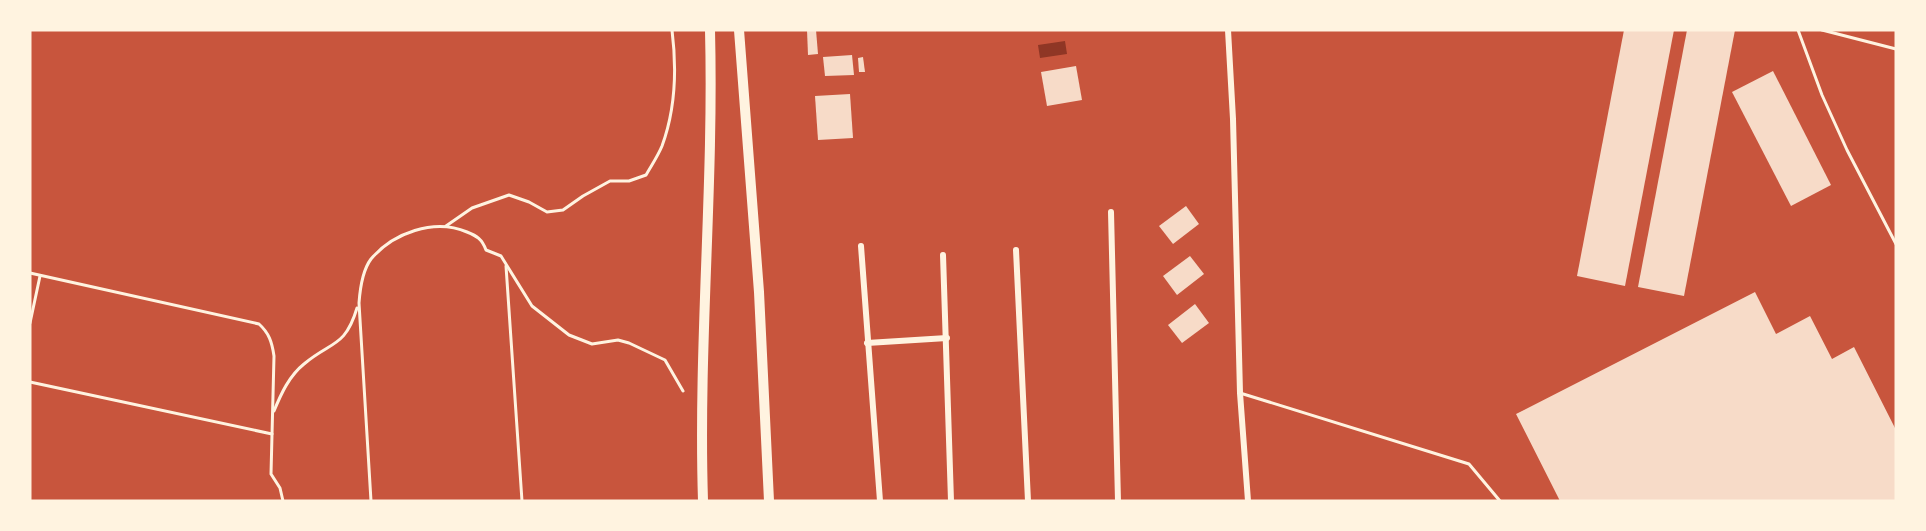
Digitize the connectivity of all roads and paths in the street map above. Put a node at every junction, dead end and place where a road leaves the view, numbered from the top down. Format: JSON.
{"nodes":[{"id":1,"x":672,"y":30,"type":"edge"},
{"id":2,"x":710,"y":30,"type":"edge"},
{"id":3,"x":739,"y":30,"type":"edge"},
{"id":4,"x":1228,"y":30,"type":"edge"},
{"id":5,"x":1798,"y":30,"type":"edge"},
{"id":6,"x":1822,"y":30,"type":"edge"},
{"id":7,"x":1896,"y":49,"type":"edge"},
{"id":8,"x":1111,"y":212,"type":"dead end"},
{"id":9,"x":444,"y":226,"type":"junction"},
{"id":10,"x":1896,"y":244,"type":"edge"},
{"id":11,"x":861,"y":246,"type":"dead end"},
{"id":12,"x":1016,"y":250,"type":"dead end"},
{"id":13,"x":943,"y":255,"type":"dead end"},
{"id":14,"x":506,"y":266,"type":"junction"},
{"id":15,"x":30,"y":273,"type":"edge"},
{"id":16,"x":40,"y":276,"type":"junction"},
{"id":17,"x":358,"y":303,"type":"junction"},
{"id":18,"x":30,"y":322,"type":"edge"},
{"id":19,"x":947,"y":338,"type":"junction"},
{"id":20,"x":867,"y":343,"type":"junction"},
{"id":21,"x":30,"y":382,"type":"edge"},
{"id":22,"x":683,"y":391,"type":"dead end"},
{"id":23,"x":1240,"y":393,"type":"junction"},
{"id":24,"x":273,"y":414,"type":"junction"},
{"id":25,"x":272,"y":434,"type":"junction"},
{"id":26,"x":283,"y":501,"type":"edge"},
{"id":27,"x":371,"y":501,"type":"edge"},
{"id":28,"x":522,"y":501,"type":"edge"},
{"id":29,"x":703,"y":501,"type":"edge"},
{"id":30,"x":769,"y":501,"type":"edge"},
{"id":31,"x":880,"y":501,"type":"edge"},
{"id":32,"x":951,"y":501,"type":"edge"},
{"id":33,"x":1028,"y":501,"type":"edge"},
{"id":34,"x":1118,"y":501,"type":"edge"},
{"id":35,"x":1248,"y":501,"type":"edge"},
{"id":36,"x":1500,"y":501,"type":"edge"}],
"edges":[{"from":1,"to":9,"type":"lane"},
{"from":2,"to":29,"type":"highway"},
{"from":3,"to":30,"type":"highway"},
{"from":4,"to":23,"type":"street"},
{"from":5,"to":10,"type":"lane"},
{"from":6,"to":7,"type":"lane"},
{"from":8,"to":34,"type":"street"},
{"from":9,"to":14,"type":"lane"},
{"from":9,"to":17,"type":"lane"},
{"from":11,"to":20,"type":"street"},
{"from":12,"to":33,"type":"street"},
{"from":13,"to":19,"type":"street"},
{"from":14,"to":22,"type":"lane"},
{"from":14,"to":28,"type":"lane"},
{"from":15,"to":16,"type":"lane"},
{"from":16,"to":18,"type":"lane"},
{"from":16,"to":24,"type":"lane"},
{"from":17,"to":24,"type":"lane"},
{"from":17,"to":27,"type":"lane"},
{"from":19,"to":20,"type":"street"},
{"from":19,"to":32,"type":"street"},
{"from":20,"to":31,"type":"street"},
{"from":21,"to":25,"type":"lane"},
{"from":23,"to":35,"type":"street"},
{"from":23,"to":36,"type":"lane"},
{"from":24,"to":25,"type":"lane"},
{"from":25,"to":26,"type":"lane"}]}
